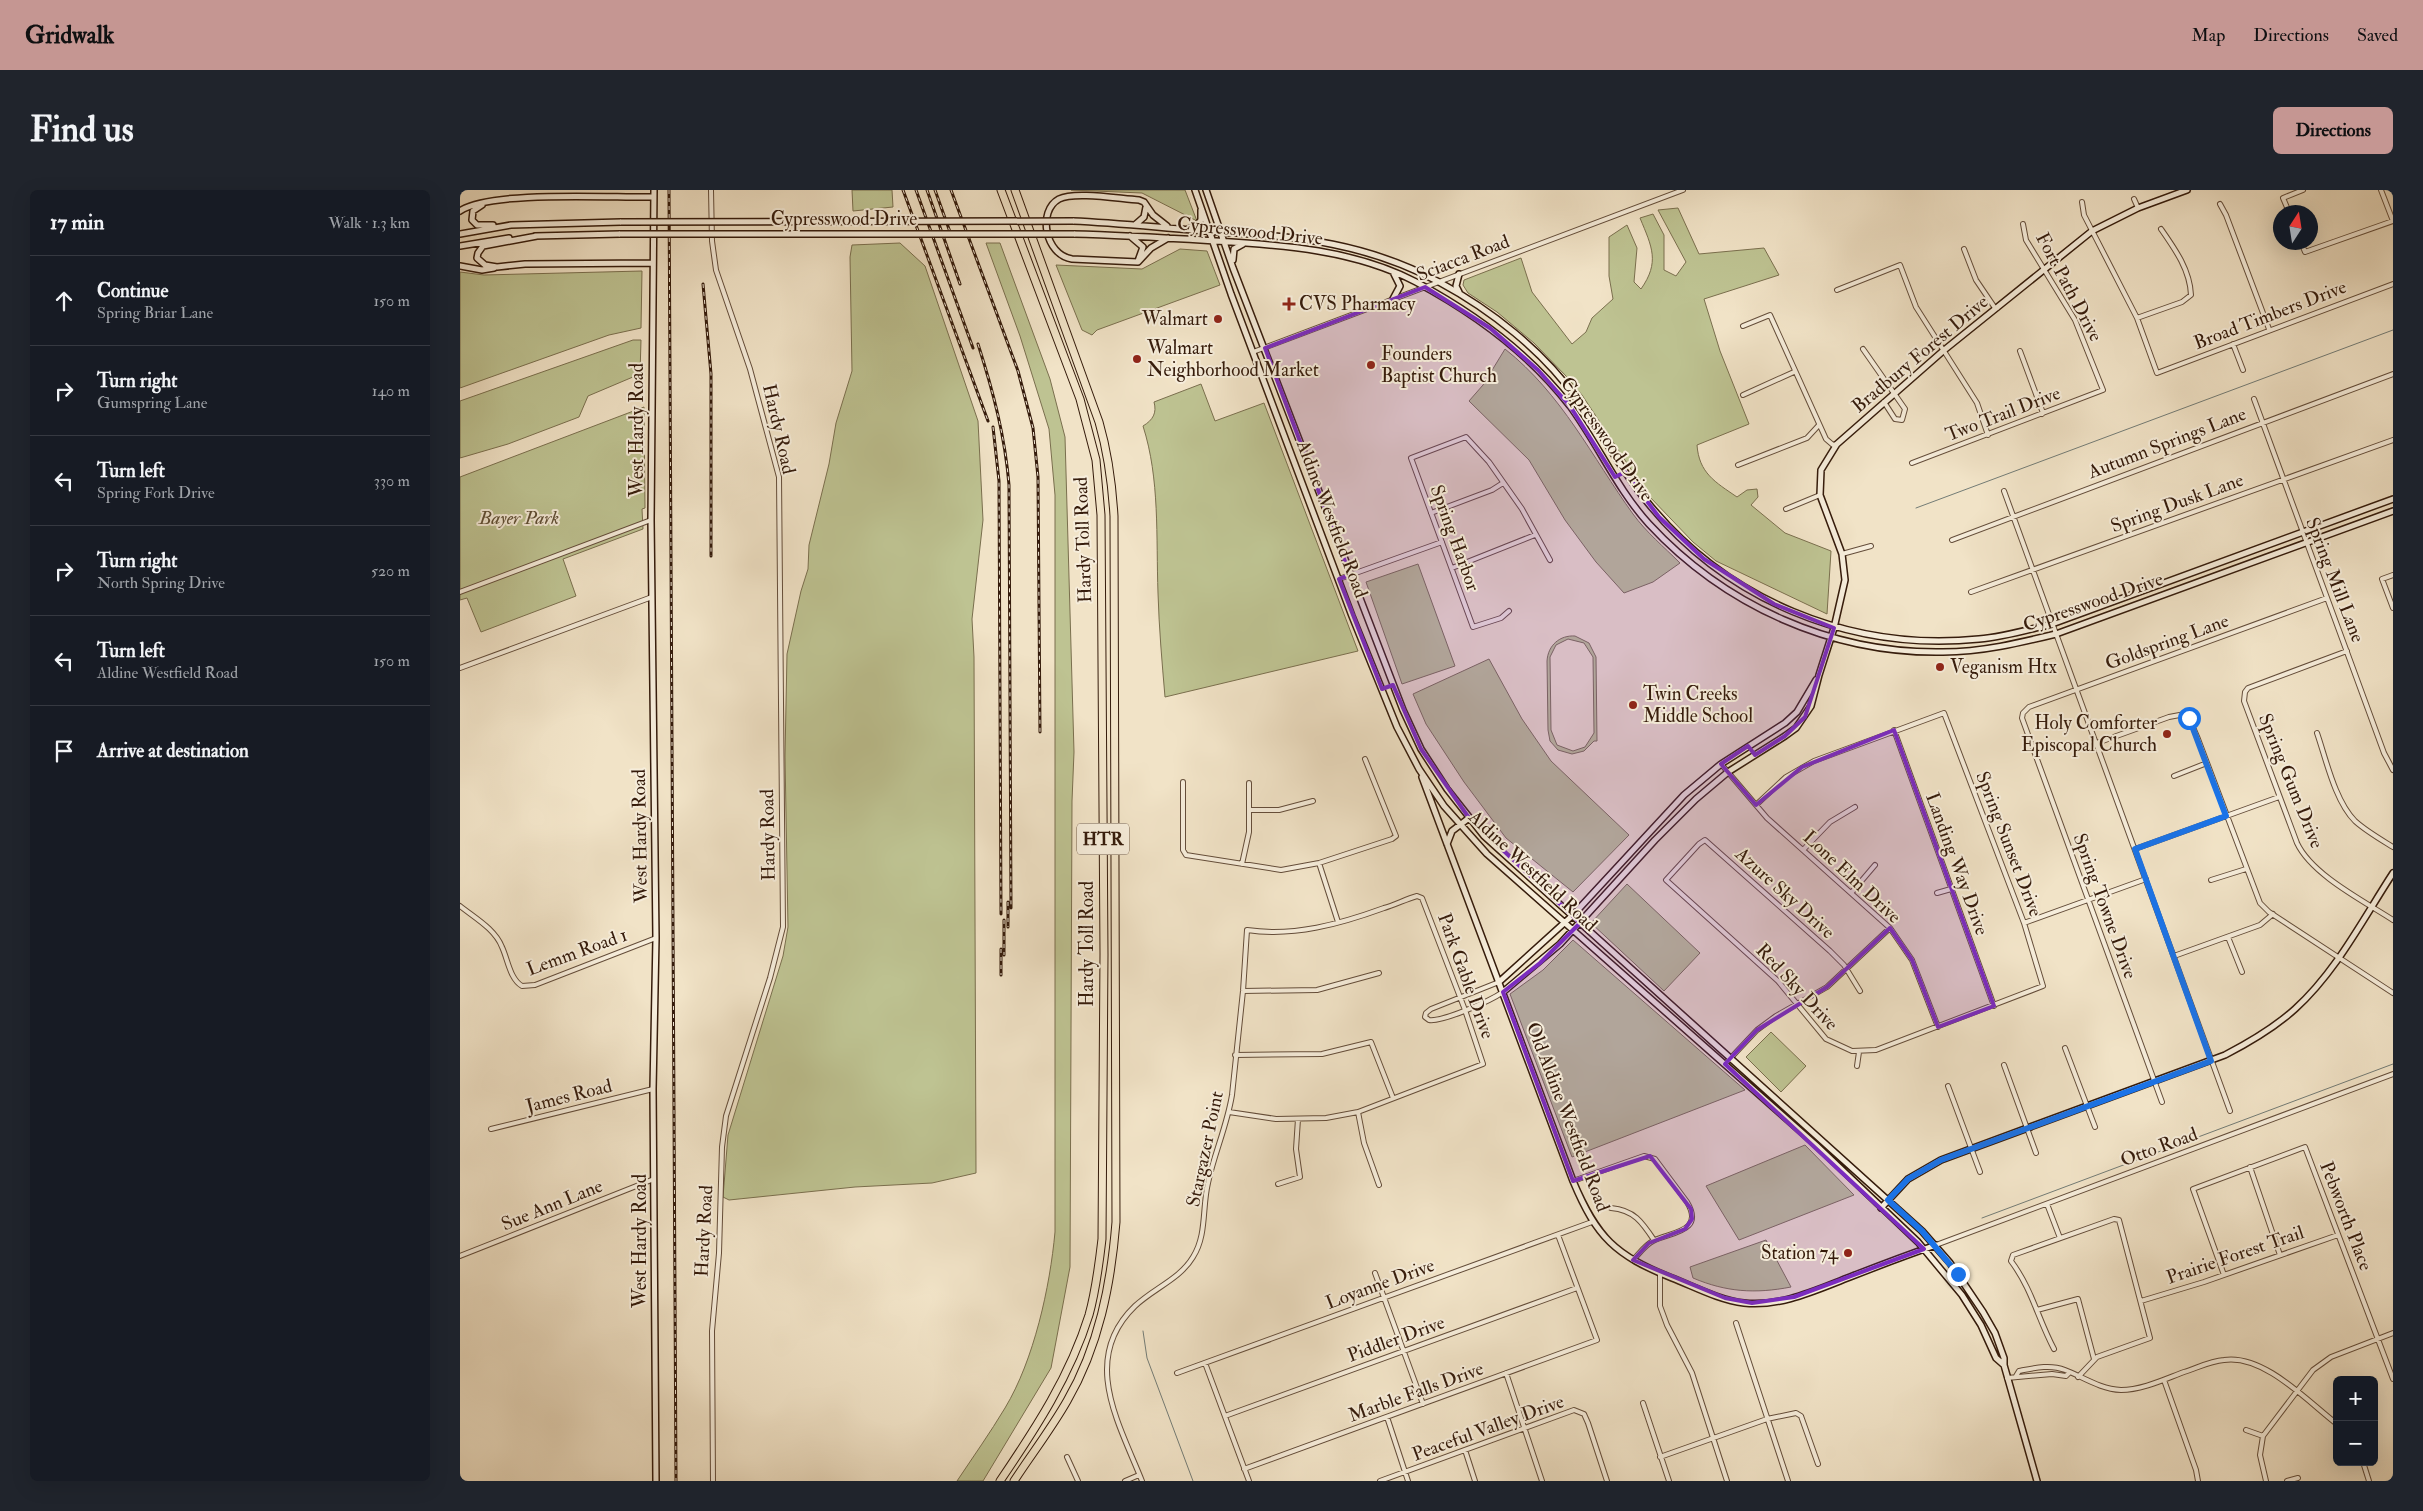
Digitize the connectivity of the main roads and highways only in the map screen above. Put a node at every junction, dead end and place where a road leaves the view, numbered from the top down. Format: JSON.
{"nodes":[{"id":1,"x":654,"y":190,"type":"edge"},
{"id":2,"x":1000,"y":190,"type":"edge"},
{"id":3,"x":1016,"y":190,"type":"edge"},
{"id":4,"x":1195,"y":190,"type":"edge"},
{"id":5,"x":1206,"y":190,"type":"edge"},
{"id":6,"x":2187,"y":190,"type":"edge"},
{"id":7,"x":654,"y":197,"type":"junction"},
{"id":8,"x":496,"y":201,"type":"junction"},
{"id":9,"x":1201,"y":205,"type":"junction"},
{"id":10,"x":1146,"y":206,"type":"junction"},
{"id":11,"x":460,"y":211,"type":"edge"},
{"id":12,"x":1136,"y":224,"type":"junction"},
{"id":13,"x":511,"y":225,"type":"junction"},
{"id":14,"x":1167,"y":227,"type":"junction"},
{"id":15,"x":1189,"y":229,"type":"junction"},
{"id":16,"x":1209,"y":230,"type":"junction"},
{"id":17,"x":1220,"y":232,"type":"junction"},
{"id":18,"x":460,"y":234,"type":"edge"},
{"id":19,"x":537,"y":236,"type":"junction"},
{"id":20,"x":1130,"y":236,"type":"junction"},
{"id":21,"x":1168,"y":238,"type":"junction"},
{"id":22,"x":1213,"y":241,"type":"junction"},
{"id":23,"x":1224,"y":242,"type":"junction"},
{"id":24,"x":1330,"y":242,"type":"junction"},
{"id":25,"x":1245,"y":244,"type":"junction"},
{"id":26,"x":460,"y":246,"type":"edge"},
{"id":27,"x":1328,"y":253,"type":"junction"},
{"id":28,"x":653,"y":262,"type":"junction"},
{"id":29,"x":1138,"y":262,"type":"junction"},
{"id":30,"x":460,"y":266,"type":"edge"},
{"id":31,"x":497,"y":267,"type":"junction"},
{"id":32,"x":1234,"y":268,"type":"junction"},
{"id":33,"x":1392,"y":272,"type":"junction"},
{"id":34,"x":1459,"y":274,"type":"road end"},
{"id":35,"x":1465,"y":298,"type":"junction"},
{"id":36,"x":1392,"y":300,"type":"road end"},
{"id":37,"x":1505,"y":326,"type":"junction"},
{"id":38,"x":1496,"y":333,"type":"junction"},
{"id":39,"x":1572,"y":392,"type":"junction"},
{"id":40,"x":1562,"y":396,"type":"junction"},
{"id":41,"x":1297,"y":434,"type":"junction"},
{"id":42,"x":1286,"y":438,"type":"junction"},
{"id":43,"x":1625,"y":472,"type":"junction"},
{"id":44,"x":1615,"y":477,"type":"junction"},
{"id":45,"x":2393,"y":499,"type":"edge"},
{"id":46,"x":2393,"y":511,"type":"edge"},
{"id":47,"x":1683,"y":540,"type":"junction"},
{"id":48,"x":1674,"y":549,"type":"junction"},
{"id":49,"x":2174,"y":580,"type":"junction"},
{"id":50,"x":2177,"y":590,"type":"junction"},
{"id":51,"x":1756,"y":594,"type":"junction"},
{"id":52,"x":1748,"y":603,"type":"junction"},
{"id":53,"x":1834,"y":628,"type":"junction"},
{"id":54,"x":1830,"y":637,"type":"junction"},
{"id":55,"x":1942,"y":642,"type":"junction"},
{"id":56,"x":1943,"y":652,"type":"junction"},
{"id":57,"x":1818,"y":675,"type":"junction"},
{"id":58,"x":1393,"y":686,"type":"junction"},
{"id":59,"x":1382,"y":689,"type":"junction"},
{"id":60,"x":1748,"y":746,"type":"junction"},
{"id":61,"x":1755,"y":755,"type":"junction"},
{"id":62,"x":1419,"y":769,"type":"junction"},
{"id":63,"x":1469,"y":818,"type":"junction"},
{"id":64,"x":1459,"y":825,"type":"junction"},
{"id":65,"x":1647,"y":833,"type":"junction"},
{"id":66,"x":1655,"y":840,"type":"junction"},
{"id":67,"x":1446,"y":845,"type":"junction"},
{"id":68,"x":1508,"y":858,"type":"junction"},
{"id":69,"x":1500,"y":866,"type":"junction"},
{"id":70,"x":2393,"y":873,"type":"edge"},
{"id":71,"x":1573,"y":915,"type":"junction"},
{"id":72,"x":1565,"y":923,"type":"junction"},
{"id":73,"x":1580,"y":923,"type":"junction"},
{"id":74,"x":1573,"y":930,"type":"junction"},
{"id":75,"x":1640,"y":976,"type":"junction"},
{"id":76,"x":1499,"y":982,"type":"junction"},
{"id":77,"x":1633,"y":983,"type":"junction"},
{"id":78,"x":1503,"y":992,"type":"junction"},
{"id":79,"x":1686,"y":1017,"type":"junction"},
{"id":80,"x":1679,"y":1024,"type":"junction"},
{"id":81,"x":1774,"y":1097,"type":"junction"},
{"id":82,"x":1768,"y":1103,"type":"junction"},
{"id":83,"x":1826,"y":1143,"type":"junction"},
{"id":84,"x":1820,"y":1150,"type":"junction"},
{"id":85,"x":1888,"y":1200,"type":"junction"},
{"id":86,"x":1881,"y":1208,"type":"junction"},
{"id":87,"x":1936,"y":1245,"type":"junction"},
{"id":88,"x":1924,"y":1250,"type":"junction"},
{"id":89,"x":2004,"y":1365,"type":"junction"},
{"id":90,"x":656,"y":1481,"type":"edge"},
{"id":91,"x":1000,"y":1481,"type":"edge"},
{"id":92,"x":1014,"y":1481,"type":"edge"},
{"id":93,"x":2037,"y":1481,"type":"edge"}],
"edges":[{"from":1,"to":7,"type":"main road","name":"West Hardy Road"},
{"from":2,"to":91,"type":"highway","name":"Hardy Toll Road","number":"HTR"},
{"from":3,"to":92,"type":"highway","name":"Hardy Toll Road","number":"HTR"},
{"from":4,"to":9,"type":"main road","name":"Aldine Westfield Road"},
{"from":5,"to":17,"type":"main road","name":"Aldine Westfield Road"},
{"from":6,"to":53,"type":"main road","name":"Bradbury Forest Drive"},
{"from":7,"to":8,"type":"main road"},
{"from":7,"to":28,"type":"main road","name":"West Hardy Road"},
{"from":8,"to":11,"type":"main road"},
{"from":8,"to":13,"type":"main road"},
{"from":9,"to":15,"type":"main road"},
{"from":9,"to":16,"type":"main road","name":"Aldine Westfield Road"},
{"from":10,"to":12,"type":"main road"},
{"from":10,"to":14,"type":"main road"},
{"from":10,"to":29,"type":"main road"},
{"from":12,"to":13,"type":"main road","name":"Cypresswood Drive","bridge":true},
{"from":12,"to":14,"type":"main road","name":"Cypresswood Drive"},
{"from":13,"to":18,"type":"main road"},
{"from":14,"to":15,"type":"main road","name":"Cypresswood Drive"},
{"from":15,"to":16,"type":"main road","name":"Cypresswood Drive"},
{"from":16,"to":17,"type":"main road","name":"Cypresswood Drive"},
{"from":16,"to":22,"type":"main road","name":"Aldine Westfield Road"},
{"from":17,"to":23,"type":"main road","name":"Aldine Westfield Road"},
{"from":17,"to":24,"type":"main road","name":"Cypresswood Drive"},
{"from":19,"to":20,"type":"main road","name":"Cypresswood Drive","bridge":true},
{"from":19,"to":26,"type":"main road"},
{"from":19,"to":31,"type":"main road"},
{"from":20,"to":21,"type":"main road","name":"Cypresswood Drive"},
{"from":20,"to":29,"type":"main road"},
{"from":21,"to":22,"type":"main road","name":"Cypresswood Drive"},
{"from":21,"to":29,"type":"main road"},
{"from":22,"to":23,"type":"main road","name":"Cypresswood Drive"},
{"from":22,"to":42,"type":"main road","name":"Aldine Westfield Road"},
{"from":23,"to":25,"type":"main road","name":"Cypresswood Drive"},
{"from":23,"to":32,"type":"main road","name":"Aldine Westfield Road"},
{"from":24,"to":27,"type":"main road"},
{"from":24,"to":35,"type":"main road","name":"Cypresswood Drive"},
{"from":25,"to":27,"type":"main road","name":"Cypresswood Drive"},
{"from":25,"to":32,"type":"main road"},
{"from":27,"to":33,"type":"main road","name":"Cypresswood Drive"},
{"from":28,"to":31,"type":"main road"},
{"from":28,"to":90,"type":"main road","name":"West Hardy Road"},
{"from":30,"to":31,"type":"main road"},
{"from":32,"to":41,"type":"main road","name":"Aldine Westfield Road"},
{"from":33,"to":36,"type":"main road"},
{"from":33,"to":38,"type":"main road","name":"Cypresswood Drive"},
{"from":34,"to":35,"type":"main road"},
{"from":35,"to":37,"type":"main road","name":"Cypresswood Drive"},
{"from":37,"to":38,"type":"main road"},
{"from":37,"to":39,"type":"main road","name":"Cypresswood Drive"},
{"from":38,"to":40,"type":"main road","name":"Cypresswood Drive"},
{"from":39,"to":40,"type":"main road"},
{"from":39,"to":43,"type":"main road","name":"Cypresswood Drive"},
{"from":40,"to":44,"type":"main road","name":"Cypresswood Drive"},
{"from":41,"to":42,"type":"main road"},
{"from":41,"to":58,"type":"main road","name":"Aldine Westfield Road"},
{"from":42,"to":59,"type":"main road","name":"Aldine Westfield Road"},
{"from":43,"to":44,"type":"main road"},
{"from":43,"to":47,"type":"main road","name":"Cypresswood Drive"},
{"from":44,"to":48,"type":"main road","name":"Cypresswood Drive"},
{"from":45,"to":49,"type":"main road","name":"Cypresswood Drive"},
{"from":46,"to":50,"type":"main road","name":"Cypresswood Drive"},
{"from":47,"to":48,"type":"main road"},
{"from":47,"to":51,"type":"main road","name":"Cypresswood Drive"},
{"from":48,"to":52,"type":"main road","name":"Cypresswood Drive"},
{"from":49,"to":50,"type":"main road"},
{"from":49,"to":55,"type":"main road","name":"Cypresswood Drive"},
{"from":50,"to":56,"type":"main road","name":"Cypresswood Drive"},
{"from":51,"to":52,"type":"main road"},
{"from":51,"to":53,"type":"main road","name":"Cypresswood Drive"},
{"from":52,"to":54,"type":"main road","name":"Cypresswood Drive"},
{"from":53,"to":54,"type":"main road","name":"Bradbury Forest Drive"},
{"from":53,"to":55,"type":"main road","name":"Cypresswood Drive"},
{"from":54,"to":56,"type":"main road","name":"Cypresswood Drive"},
{"from":54,"to":57,"type":"main road","name":"Bradbury Forest Drive"},
{"from":55,"to":56,"type":"main road"},
{"from":57,"to":60,"type":"main road"},
{"from":57,"to":61,"type":"main road"},
{"from":58,"to":59,"type":"main road"},
{"from":58,"to":63,"type":"main road","name":"Aldine Westfield Road"},
{"from":59,"to":62,"type":"main road","name":"Aldine Westfield Road"},
{"from":60,"to":61,"type":"main road"},
{"from":60,"to":65,"type":"main road"},
{"from":61,"to":66,"type":"main road"},
{"from":62,"to":64,"type":"main road","name":"Aldine Westfield Road"},
{"from":62,"to":67,"type":"main road","name":"Old Aldine Westfield Road"},
{"from":63,"to":64,"type":"main road"},
{"from":63,"to":68,"type":"main road","name":"Aldine Westfield Road"},
{"from":64,"to":67,"type":"main road"},
{"from":64,"to":69,"type":"main road","name":"Aldine Westfield Road"},
{"from":65,"to":66,"type":"main road"},
{"from":65,"to":71,"type":"main road"},
{"from":66,"to":73,"type":"main road"},
{"from":67,"to":76,"type":"main road","name":"Old Aldine Westfield Road"},
{"from":68,"to":69,"type":"main road"},
{"from":68,"to":71,"type":"main road","name":"Aldine Westfield Road"},
{"from":69,"to":72,"type":"main road","name":"Aldine Westfield Road"},
{"from":70,"to":85,"type":"main road"},
{"from":71,"to":72,"type":"main road"},
{"from":71,"to":73,"type":"main road","name":"Aldine Westfield Road"},
{"from":72,"to":74,"type":"main road","name":"Aldine Westfield Road"},
{"from":72,"to":76,"type":"main road"},
{"from":73,"to":74,"type":"main road"},
{"from":73,"to":75,"type":"main road","name":"Aldine Westfield Road"},
{"from":74,"to":77,"type":"main road","name":"Aldine Westfield Road"},
{"from":74,"to":78,"type":"main road"},
{"from":75,"to":77,"type":"main road"},
{"from":75,"to":79,"type":"main road","name":"Aldine Westfield Road"},
{"from":76,"to":78,"type":"main road","name":"Old Aldine Westfield Road"},
{"from":77,"to":80,"type":"main road","name":"Aldine Westfield Road"},
{"from":78,"to":88,"type":"main road","name":"Old Aldine Westfield Road"},
{"from":79,"to":80,"type":"main road"},
{"from":79,"to":81,"type":"main road","name":"Aldine Westfield Road"},
{"from":80,"to":82,"type":"main road","name":"Aldine Westfield Road"},
{"from":81,"to":82,"type":"main road"},
{"from":81,"to":83,"type":"main road","name":"Aldine Westfield Road"},
{"from":82,"to":84,"type":"main road","name":"Aldine Westfield Road"},
{"from":83,"to":84,"type":"main road"},
{"from":83,"to":85,"type":"main road","name":"Aldine Westfield Road"},
{"from":84,"to":86,"type":"main road","name":"Aldine Westfield Road"},
{"from":85,"to":86,"type":"main road"},
{"from":85,"to":87,"type":"main road","name":"Aldine Westfield Road"},
{"from":86,"to":88,"type":"main road","name":"Aldine Westfield Road"},
{"from":87,"to":88,"type":"main road","name":"Old Aldine Westfield Road"},
{"from":87,"to":89,"type":"main road","name":"Aldine Westfield Road"},
{"from":88,"to":89,"type":"main road","name":"Aldine Westfield Road"},
{"from":89,"to":93,"type":"main road","name":"Aldine Westfield Road"}]}
